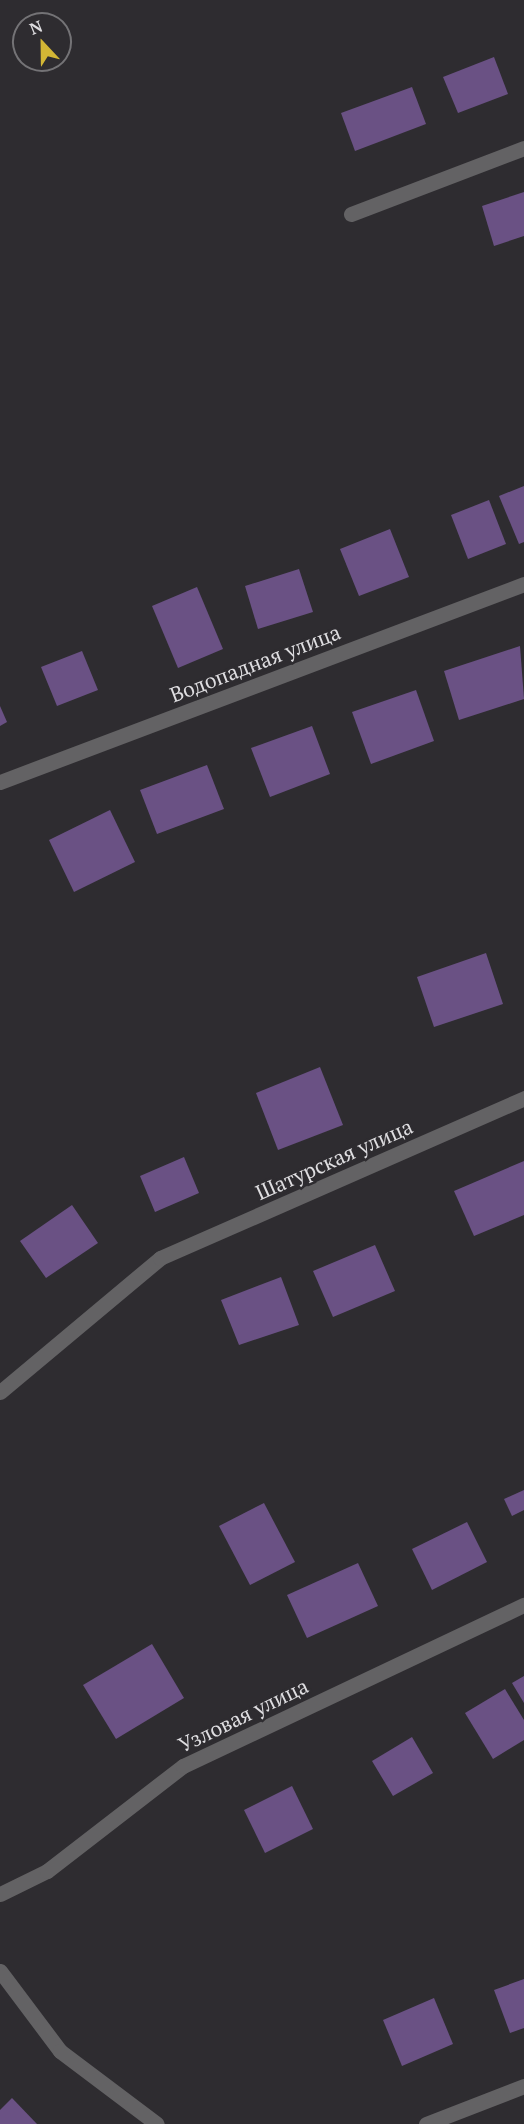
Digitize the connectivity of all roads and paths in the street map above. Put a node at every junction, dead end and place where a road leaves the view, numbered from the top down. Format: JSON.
{"nodes":[{"id":1,"x":524,"y":148,"type":"edge"},
{"id":2,"x":351,"y":213,"type":"dead end"},
{"id":3,"x":524,"y":584,"type":"edge"},
{"id":4,"x":0,"y":782,"type":"edge"},
{"id":5,"x":524,"y":1098,"type":"edge"},
{"id":6,"x":0,"y":1392,"type":"edge"},
{"id":7,"x":524,"y":1605,"type":"edge"},
{"id":8,"x":0,"y":1894,"type":"edge"},
{"id":9,"x":0,"y":1971,"type":"edge"},
{"id":10,"x":524,"y":2086,"type":"edge"},
{"id":11,"x":157,"y":2124,"type":"edge"},
{"id":12,"x":426,"y":2124,"type":"edge"}],
"edges":[{"from":1,"to":2,"type":"street"},
{"from":3,"to":4,"type":"street","name":"Водопадная улица"},
{"from":5,"to":6,"type":"street","name":"Шатурская улица"},
{"from":7,"to":8,"type":"street","name":"Узловая улица"},
{"from":9,"to":11,"type":"street"},
{"from":10,"to":12,"type":"street"}]}
